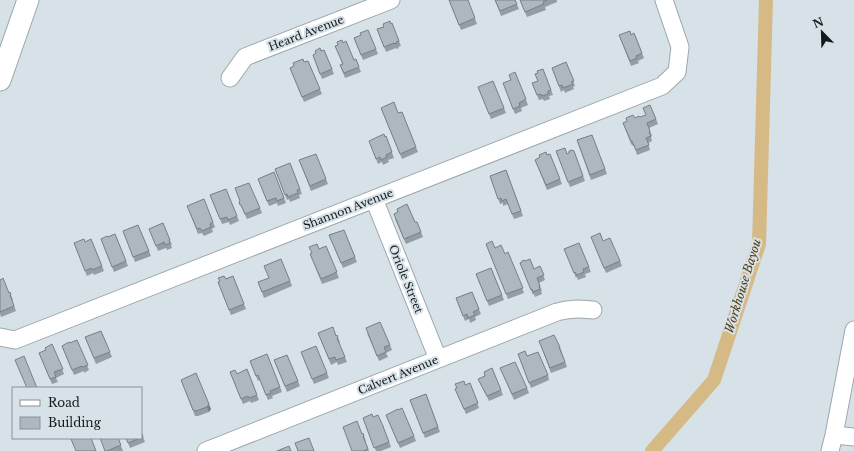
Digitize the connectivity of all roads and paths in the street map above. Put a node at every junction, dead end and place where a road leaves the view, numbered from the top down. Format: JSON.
{"nodes":[{"id":1,"x":28,"y":0,"type":"edge"},
{"id":2,"x":391,"y":0,"type":"edge"},
{"id":3,"x":664,"y":0,"type":"edge"},
{"id":4,"x":230,"y":78,"type":"dead end"},
{"id":5,"x":0,"y":80,"type":"edge"},
{"id":6,"x":374,"y":199,"type":"junction"},
{"id":7,"x":593,"y":310,"type":"dead end"},
{"id":8,"x":854,"y":330,"type":"edge"},
{"id":9,"x":5,"y":341,"type":"edge"},
{"id":10,"x":438,"y":359,"type":"junction"},
{"id":11,"x":834,"y":434,"type":"junction"},
{"id":12,"x":854,"y":437,"type":"edge"},
{"id":13,"x":206,"y":451,"type":"edge"},
{"id":14,"x":830,"y":451,"type":"edge"}],
"edges":[{"from":1,"to":5,"type":"main road"},
{"from":2,"to":4,"type":"street","name":"Heard Avenue"},
{"from":3,"to":6,"type":"street","name":"Shannon Avenue"},
{"from":6,"to":9,"type":"street","name":"Shannon Avenue"},
{"from":6,"to":10,"type":"street","name":"Oriole Street"},
{"from":7,"to":10,"type":"street","name":"Calvert Avenue"},
{"from":8,"to":11,"type":"street"},
{"from":10,"to":13,"type":"street","name":"Calvert Avenue"},
{"from":11,"to":12,"type":"street"},
{"from":11,"to":14,"type":"street"}]}
